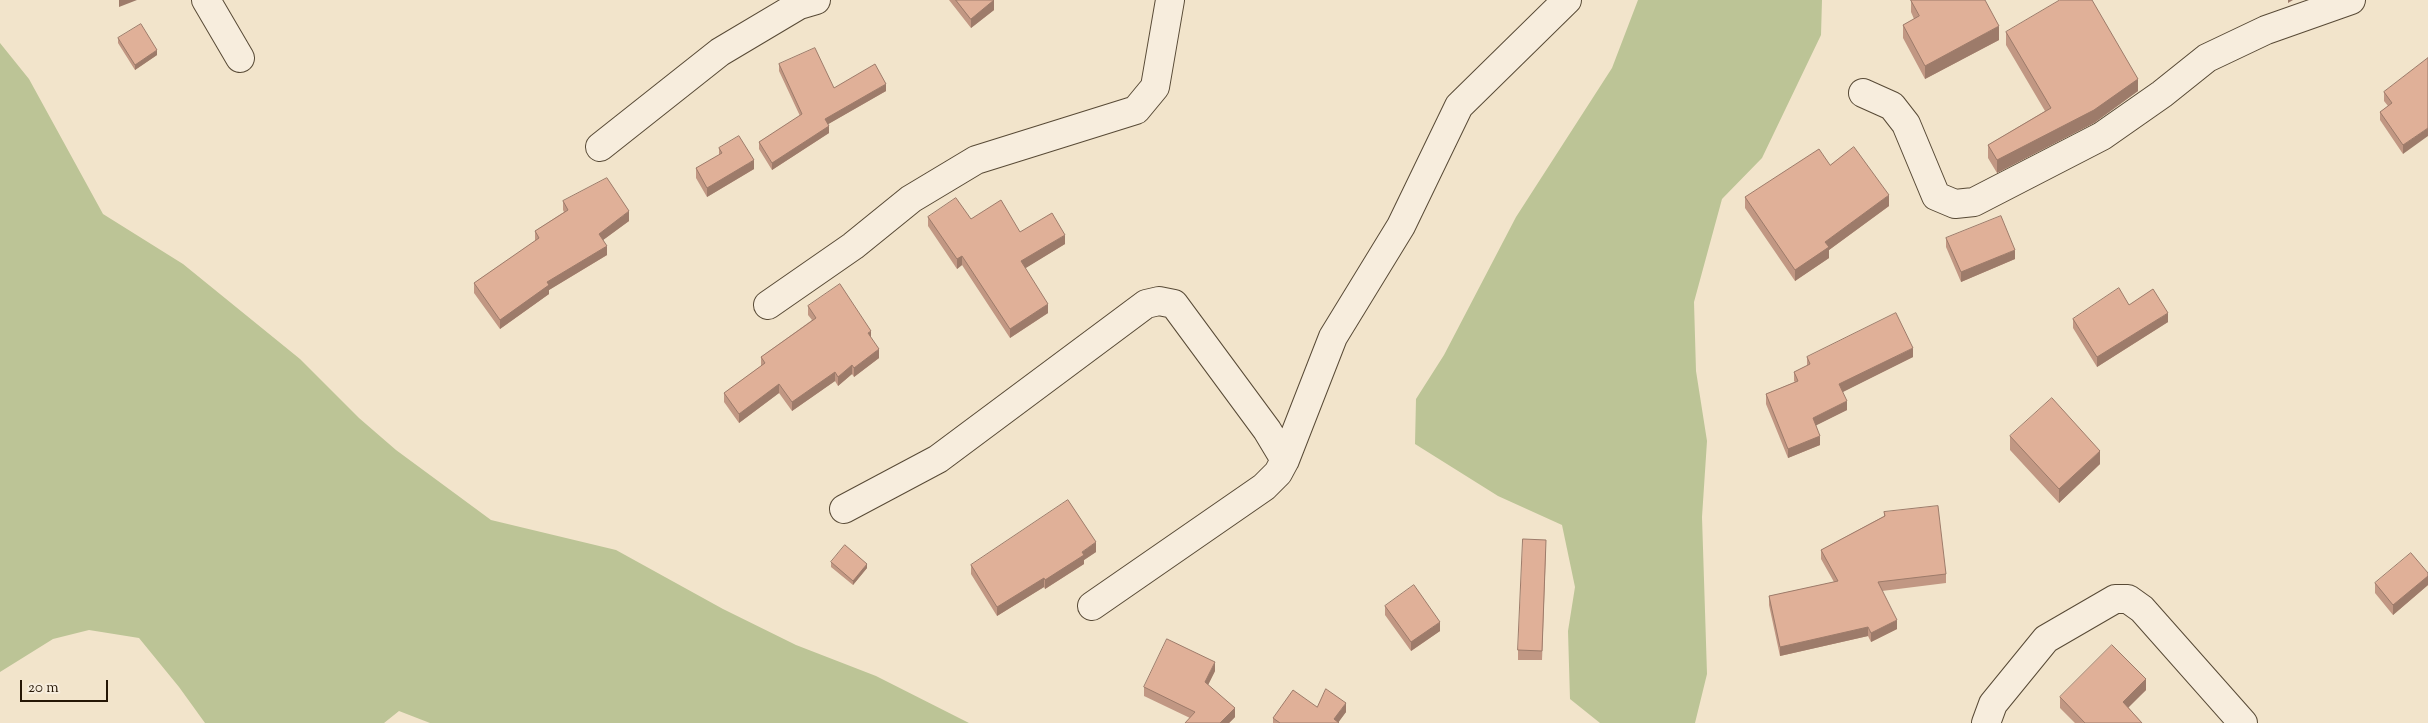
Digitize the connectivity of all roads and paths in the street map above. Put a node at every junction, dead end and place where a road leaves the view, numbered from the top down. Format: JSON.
{"nodes":[{"id":1,"x":206,"y":0,"type":"edge"},
{"id":2,"x":1170,"y":0,"type":"edge"},
{"id":3,"x":1567,"y":0,"type":"edge"},
{"id":4,"x":2352,"y":0,"type":"edge"},
{"id":5,"x":803,"y":2,"type":"edge"},
{"id":6,"x":240,"y":58,"type":"dead end"},
{"id":7,"x":1864,"y":93,"type":"dead end"},
{"id":8,"x":600,"y":147,"type":"dead end"},
{"id":9,"x":768,"y":305,"type":"dead end"},
{"id":10,"x":1285,"y":460,"type":"junction"},
{"id":11,"x":844,"y":508,"type":"dead end"},
{"id":12,"x":1092,"y":606,"type":"dead end"},
{"id":13,"x":1986,"y":723,"type":"edge"},
{"id":14,"x":2243,"y":723,"type":"edge"}],
"edges":[{"from":1,"to":6,"type":"street"},
{"from":2,"to":9,"type":"street"},
{"from":3,"to":10,"type":"street"},
{"from":4,"to":7,"type":"street"},
{"from":5,"to":8,"type":"street"},
{"from":10,"to":11,"type":"street"},
{"from":10,"to":12,"type":"street"},
{"from":13,"to":14,"type":"street"}]}
